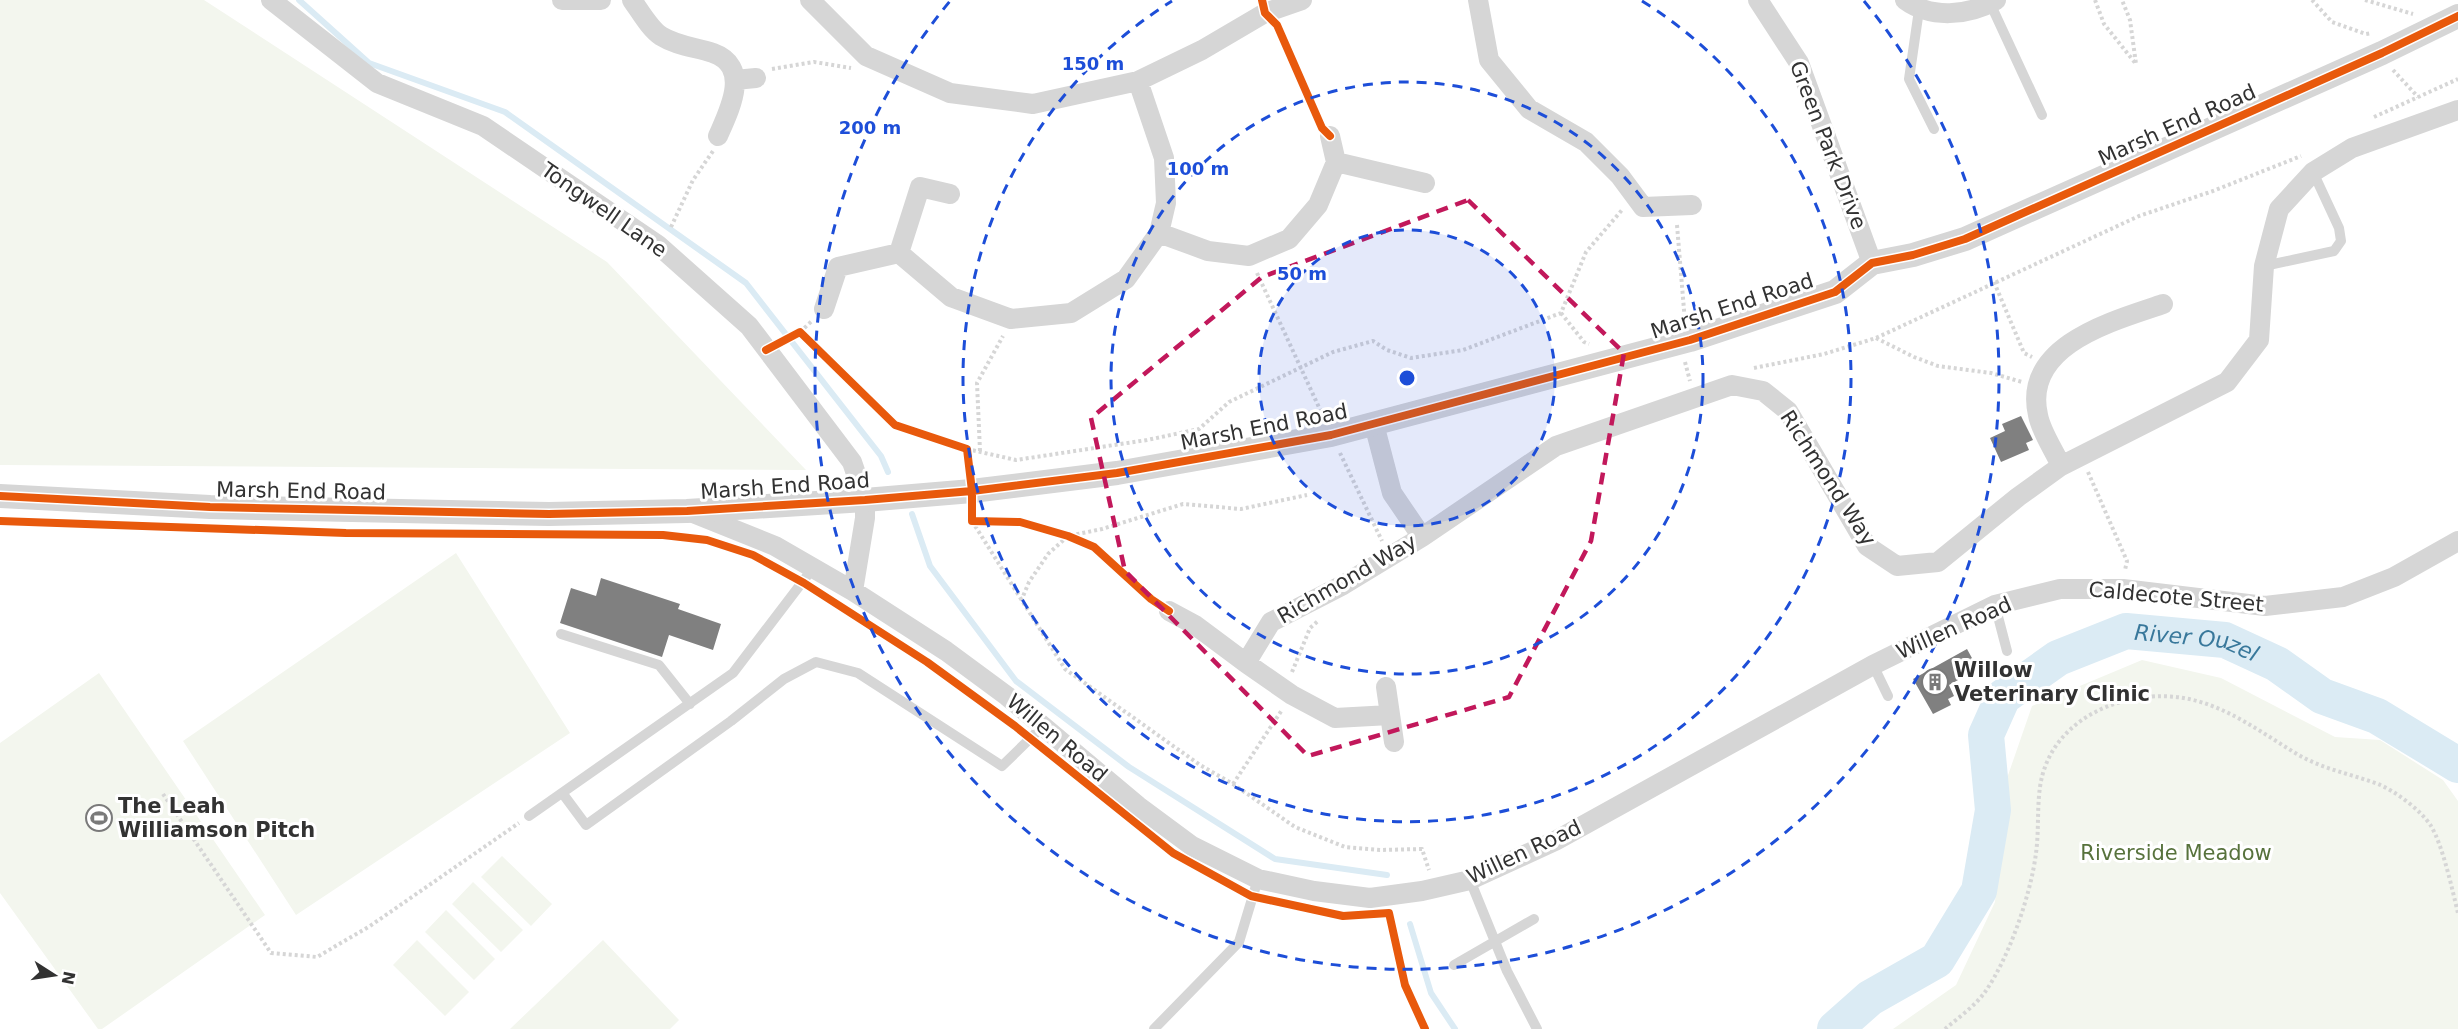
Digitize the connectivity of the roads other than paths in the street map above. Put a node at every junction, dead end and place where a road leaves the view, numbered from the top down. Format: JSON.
{"nodes":[{"id":1,"x":271,"y":0,"type":"edge"},
{"id":2,"x":562,"y":0,"type":"edge"},
{"id":3,"x":601,"y":0,"type":"edge"},
{"id":4,"x":632,"y":0,"type":"edge"},
{"id":5,"x":810,"y":0,"type":"edge"},
{"id":6,"x":1302,"y":0,"type":"edge"},
{"id":7,"x":1478,"y":0,"type":"edge"},
{"id":8,"x":1758,"y":0,"type":"edge"},
{"id":9,"x":1993,"y":2,"type":"edge"},
{"id":10,"x":1912,"y":5,"type":"edge"},
{"id":11,"x":2458,"y":16,"type":"edge"},
{"id":12,"x":756,"y":78,"type":"road end"},
{"id":13,"x":735,"y":80,"type":"junction"},
{"id":14,"x":1138,"y":81,"type":"junction"},
{"id":15,"x":2458,"y":110,"type":"edge"},
{"id":16,"x":2043,"y":115,"type":"dead end"},
{"id":17,"x":1934,"y":129,"type":"dead end"},
{"id":18,"x":717,"y":136,"type":"road end"},
{"id":19,"x":1330,"y":136,"type":"dead end"},
{"id":20,"x":1336,"y":162,"type":"junction"},
{"id":21,"x":2309,"y":163,"type":"junction"},
{"id":22,"x":1425,"y":183,"type":"dead end"},
{"id":23,"x":950,"y":194,"type":"dead end"},
{"id":24,"x":1684,"y":206,"type":"road end"},
{"id":25,"x":1159,"y":233,"type":"junction"},
{"id":26,"x":899,"y":253,"type":"junction"},
{"id":27,"x":1872,"y":263,"type":"junction"},
{"id":28,"x":2264,"y":266,"type":"junction"},
{"id":29,"x":2163,"y":304,"type":"dead end"},
{"id":30,"x":824,"y":309,"type":"dead end"},
{"id":31,"x":1374,"y":424,"type":"junction"},
{"id":32,"x":2061,"y":466,"type":"junction"},
{"id":33,"x":0,"y":496,"type":"edge"},
{"id":34,"x":865,"y":500,"type":"junction"},
{"id":35,"x":687,"y":511,"type":"junction"},
{"id":36,"x":1422,"y":537,"type":"junction"},
{"id":37,"x":2458,"y":541,"type":"edge"},
{"id":38,"x":813,"y":568,"type":"junction"},
{"id":39,"x":2060,"y":589,"type":"joint"},
{"id":40,"x":853,"y":591,"type":"junction"},
{"id":41,"x":1995,"y":605,"type":"junction"},
{"id":42,"x":1170,"y":611,"type":"dead end"},
{"id":43,"x":561,"y":634,"type":"dead end"},
{"id":44,"x":2007,"y":651,"type":"dead end"},
{"id":45,"x":1246,"y":663,"type":"junction"},
{"id":46,"x":1872,"y":665,"type":"junction"},
{"id":47,"x":1386,"y":687,"type":"dead end"},
{"id":48,"x":1888,"y":696,"type":"dead end"},
{"id":49,"x":690,"y":704,"type":"junction"},
{"id":50,"x":1390,"y":715,"type":"junction"},
{"id":51,"x":1043,"y":726,"type":"junction"},
{"id":52,"x":1394,"y":742,"type":"dead end"},
{"id":53,"x":563,"y":794,"type":"junction"},
{"id":54,"x":529,"y":816,"type":"road end"},
{"id":55,"x":1258,"y":879,"type":"junction"},
{"id":56,"x":1470,"y":880,"type":"junction"},
{"id":57,"x":1534,"y":919,"type":"dead end"},
{"id":58,"x":1495,"y":940,"type":"junction"},
{"id":59,"x":1454,"y":964,"type":"dead end"},
{"id":60,"x":1154,"y":1029,"type":"edge"},
{"id":61,"x":1537,"y":1029,"type":"edge"}],
"edges":[{"from":1,"to":34,"type":"street","name":"Tongwell Lane"},
{"from":2,"to":3,"type":"street"},
{"from":4,"to":13,"type":"street"},
{"from":5,"to":14,"type":"street"},
{"from":6,"to":14,"type":"street"},
{"from":7,"to":24,"type":"street"},
{"from":8,"to":27,"type":"street","name":"Green Park Drive"},
{"from":9,"to":10,"type":"street"},
{"from":9,"to":16,"type":"lane"},
{"from":10,"to":17,"type":"lane"},
{"from":11,"to":27,"type":"street","name":"Marsh End Road"},
{"from":12,"to":13,"type":"street"},
{"from":13,"to":18,"type":"street"},
{"from":14,"to":25,"type":"street"},
{"from":15,"to":21,"type":"street","name":"Richmond Way"},
{"from":19,"to":20,"type":"street"},
{"from":20,"to":22,"type":"street"},
{"from":20,"to":25,"type":"street"},
{"from":21,"to":28,"type":"street","name":"Richmond Way"},
{"from":21,"to":28,"type":"lane"},
{"from":23,"to":26,"type":"street"},
{"from":25,"to":26,"type":"street"},
{"from":26,"to":30,"type":"street"},
{"from":27,"to":31,"type":"street","name":"Marsh End Road"},
{"from":28,"to":32,"type":"street","name":"Richmond Way"},
{"from":29,"to":32,"type":"street"},
{"from":31,"to":34,"type":"street","name":"Marsh End Road"},
{"from":31,"to":36,"type":"street"},
{"from":32,"to":36,"type":"street","name":"Richmond Way"},
{"from":33,"to":35,"type":"street","name":"Marsh End Road"},
{"from":34,"to":35,"type":"street","name":"Marsh End Road"},
{"from":34,"to":40,"type":"street"},
{"from":35,"to":38,"type":"street","name":"Willen Road"},
{"from":36,"to":45,"type":"street","name":"Richmond Way"},
{"from":37,"to":39,"type":"street","name":"Caldecote Street"},
{"from":38,"to":40,"type":"street","name":"Willen Road"},
{"from":38,"to":49,"type":"lane"},
{"from":39,"to":41,"type":"street","name":"Willen Road"},
{"from":40,"to":51,"type":"street","name":"Willen Road"},
{"from":41,"to":44,"type":"lane"},
{"from":41,"to":46,"type":"street","name":"Willen Road"},
{"from":42,"to":45,"type":"street"},
{"from":43,"to":49,"type":"lane"},
{"from":45,"to":50,"type":"street"},
{"from":46,"to":48,"type":"lane"},
{"from":46,"to":56,"type":"street","name":"Willen Road"},
{"from":47,"to":50,"type":"street"},
{"from":49,"to":53,"type":"lane"},
{"from":50,"to":52,"type":"street"},
{"from":51,"to":53,"type":"lane"},
{"from":51,"to":55,"type":"street","name":"Willen Road"},
{"from":53,"to":54,"type":"lane"},
{"from":55,"to":56,"type":"street","name":"Willen Road"},
{"from":55,"to":60,"type":"lane"},
{"from":56,"to":58,"type":"lane"},
{"from":57,"to":58,"type":"lane"},
{"from":58,"to":59,"type":"lane"},
{"from":58,"to":61,"type":"lane"}]}
